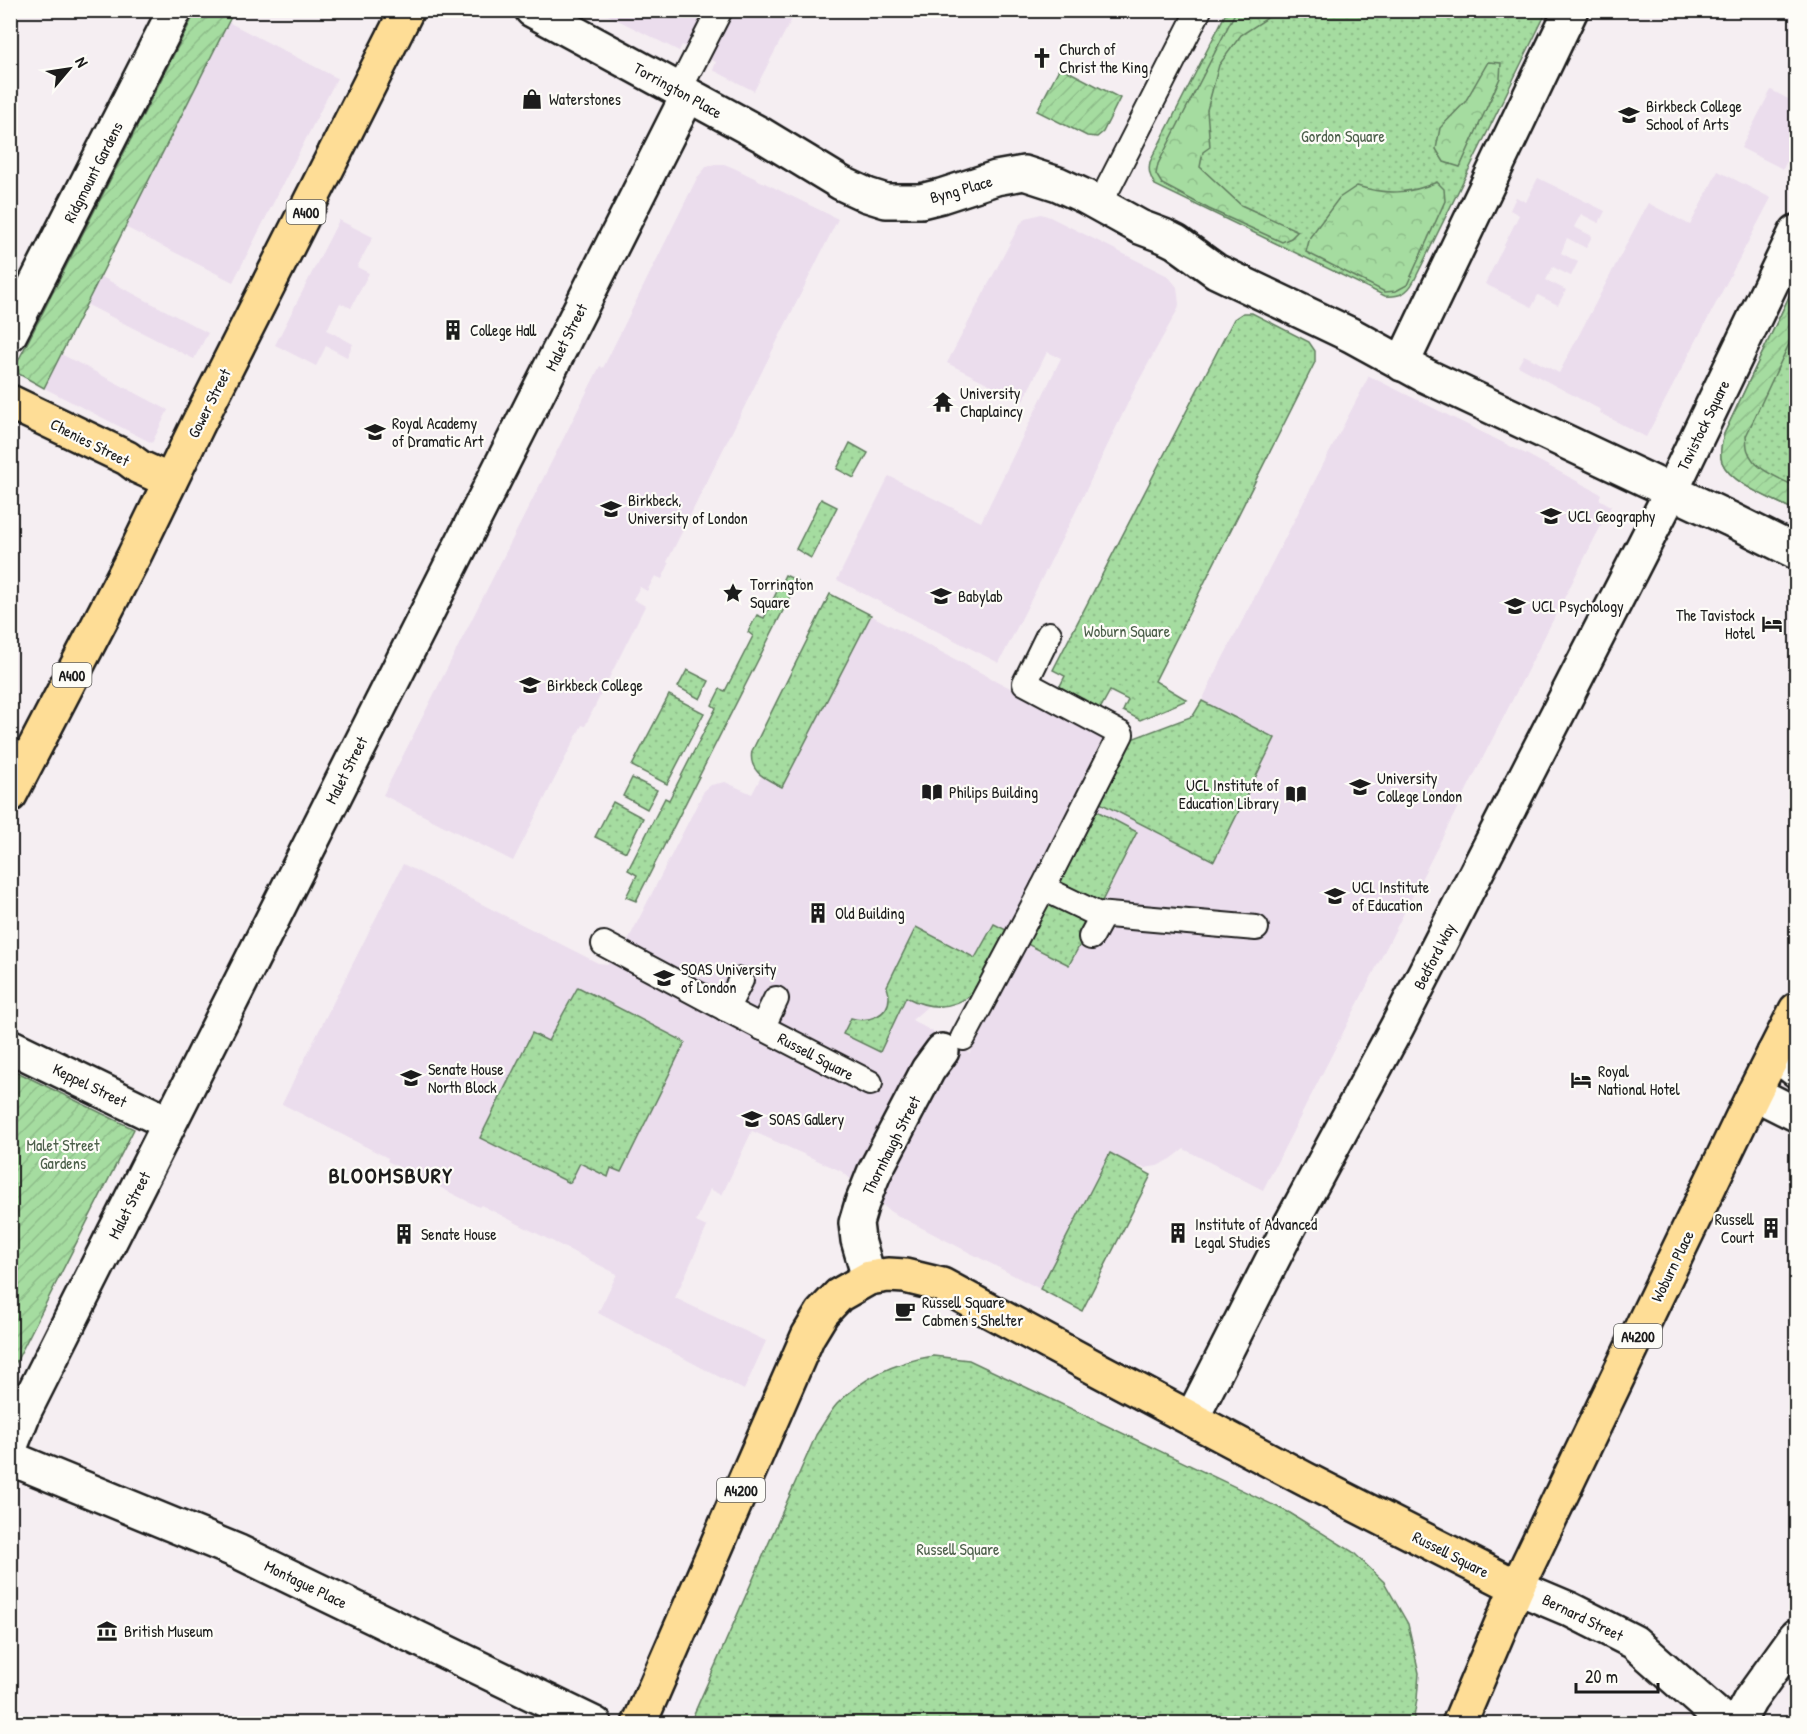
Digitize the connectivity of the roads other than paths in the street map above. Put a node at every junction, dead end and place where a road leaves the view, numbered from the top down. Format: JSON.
{"nodes":[{"id":1,"x":175,"y":10,"type":"edge"},
{"id":2,"x":407,"y":10,"type":"edge"},
{"id":3,"x":532,"y":10,"type":"edge"},
{"id":4,"x":720,"y":10,"type":"edge"},
{"id":5,"x":1199,"y":10,"type":"edge"},
{"id":6,"x":1571,"y":10,"type":"edge"},
{"id":7,"x":683,"y":93,"type":"junction"},
{"id":8,"x":822,"y":171,"type":"joint"},
{"id":9,"x":1104,"y":195,"type":"junction"},
{"id":10,"x":1797,"y":232,"type":"edge"},
{"id":11,"x":10,"y":334,"type":"edge"},
{"id":12,"x":1402,"y":364,"type":"junction"},
{"id":13,"x":10,"y":402,"type":"edge"},
{"id":14,"x":170,"y":481,"type":"junction"},
{"id":15,"x":1671,"y":492,"type":"junction"},
{"id":16,"x":1797,"y":552,"type":"edge"},
{"id":17,"x":1049,"y":634,"type":"dead end"},
{"id":18,"x":10,"y":795,"type":"edge"},
{"id":19,"x":1043,"y":888,"type":"junction"},
{"id":20,"x":1103,"y":915,"type":"junction"},
{"id":21,"x":1256,"y":928,"type":"dead end"},
{"id":22,"x":1091,"y":937,"type":"dead end"},
{"id":23,"x":604,"y":944,"type":"dead end"},
{"id":24,"x":741,"y":980,"type":"dead end"},
{"id":25,"x":776,"y":999,"type":"dead end"},
{"id":26,"x":726,"y":1009,"type":"junction"},
{"id":27,"x":1797,"y":1010,"type":"edge"},
{"id":28,"x":762,"y":1028,"type":"junction"},
{"id":29,"x":953,"y":1045,"type":"joint"},
{"id":30,"x":10,"y":1046,"type":"edge"},
{"id":31,"x":1785,"y":1061,"type":"edge"},
{"id":32,"x":870,"y":1083,"type":"dead end"},
{"id":33,"x":1754,"y":1093,"type":"junction"},
{"id":34,"x":1797,"y":1114,"type":"edge"},
{"id":35,"x":169,"y":1123,"type":"junction"},
{"id":36,"x":869,"y":1278,"type":"junction"},
{"id":37,"x":1192,"y":1418,"type":"junction"},
{"id":38,"x":10,"y":1448,"type":"edge"},
{"id":39,"x":10,"y":1458,"type":"edge"},
{"id":40,"x":1517,"y":1587,"type":"junction"},
{"id":41,"x":1797,"y":1636,"type":"edge"},
{"id":42,"x":595,"y":1724,"type":"edge"},
{"id":43,"x":639,"y":1724,"type":"edge"},
{"id":44,"x":1459,"y":1724,"type":"edge"},
{"id":45,"x":1726,"y":1724,"type":"edge"},
{"id":46,"x":1737,"y":1724,"type":"edge"}],
"edges":[{"from":1,"to":11,"type":"street","name":"Ridgmount Gardens"},
{"from":2,"to":14,"type":"main road","name":"Gower Street","number":"A400"},
{"from":3,"to":7,"type":"street","name":"Torrington Place"},
{"from":4,"to":7,"type":"street"},
{"from":5,"to":9,"type":"street"},
{"from":6,"to":12,"type":"street"},
{"from":7,"to":8,"type":"street","name":"Torrington Place"},
{"from":7,"to":35,"type":"street","name":"Malet Street"},
{"from":8,"to":9,"type":"street","name":"Byng Place"},
{"from":9,"to":12,"type":"street"},
{"from":10,"to":15,"type":"street","name":"Tavistock Square"},
{"from":12,"to":15,"type":"street"},
{"from":13,"to":14,"type":"main road","name":"Chenies Street"},
{"from":14,"to":18,"type":"main road","name":"Gower Street","number":"A400"},
{"from":15,"to":16,"type":"street"},
{"from":15,"to":37,"type":"street","name":"Bedford Way"},
{"from":17,"to":19,"type":"street"},
{"from":19,"to":20,"type":"street"},
{"from":19,"to":29,"type":"street"},
{"from":20,"to":21,"type":"street"},
{"from":20,"to":22,"type":"street"},
{"from":23,"to":26,"type":"street","name":"Russell Square"},
{"from":24,"to":26,"type":"street"},
{"from":25,"to":28,"type":"street","name":"Russell Square"},
{"from":26,"to":28,"type":"street","name":"Russell Square"},
{"from":27,"to":31,"type":"main road","name":"Woburn Place","number":"A4200"},
{"from":28,"to":32,"type":"street","name":"Russell Square"},
{"from":29,"to":36,"type":"street","name":"Thornhaugh Street"},
{"from":30,"to":35,"type":"street","name":"Keppel Street"},
{"from":31,"to":33,"type":"main road","name":"Woburn Place","number":"A4200"},
{"from":33,"to":34,"type":"street"},
{"from":33,"to":40,"type":"main road","name":"Woburn Place","number":"A4200"},
{"from":35,"to":38,"type":"street","name":"Malet Street"},
{"from":36,"to":37,"type":"main road","name":"Russell Square","number":"A4200"},
{"from":36,"to":43,"type":"main road","name":"Russell Square","number":"A4200"},
{"from":37,"to":40,"type":"main road","name":"Russell Square","number":"A4200"},
{"from":39,"to":42,"type":"street","name":"Montague Place"},
{"from":40,"to":44,"type":"main road","number":"A4200"},
{"from":40,"to":45,"type":"street","name":"Bernard Street"},
{"from":41,"to":46,"type":"street"}]}
